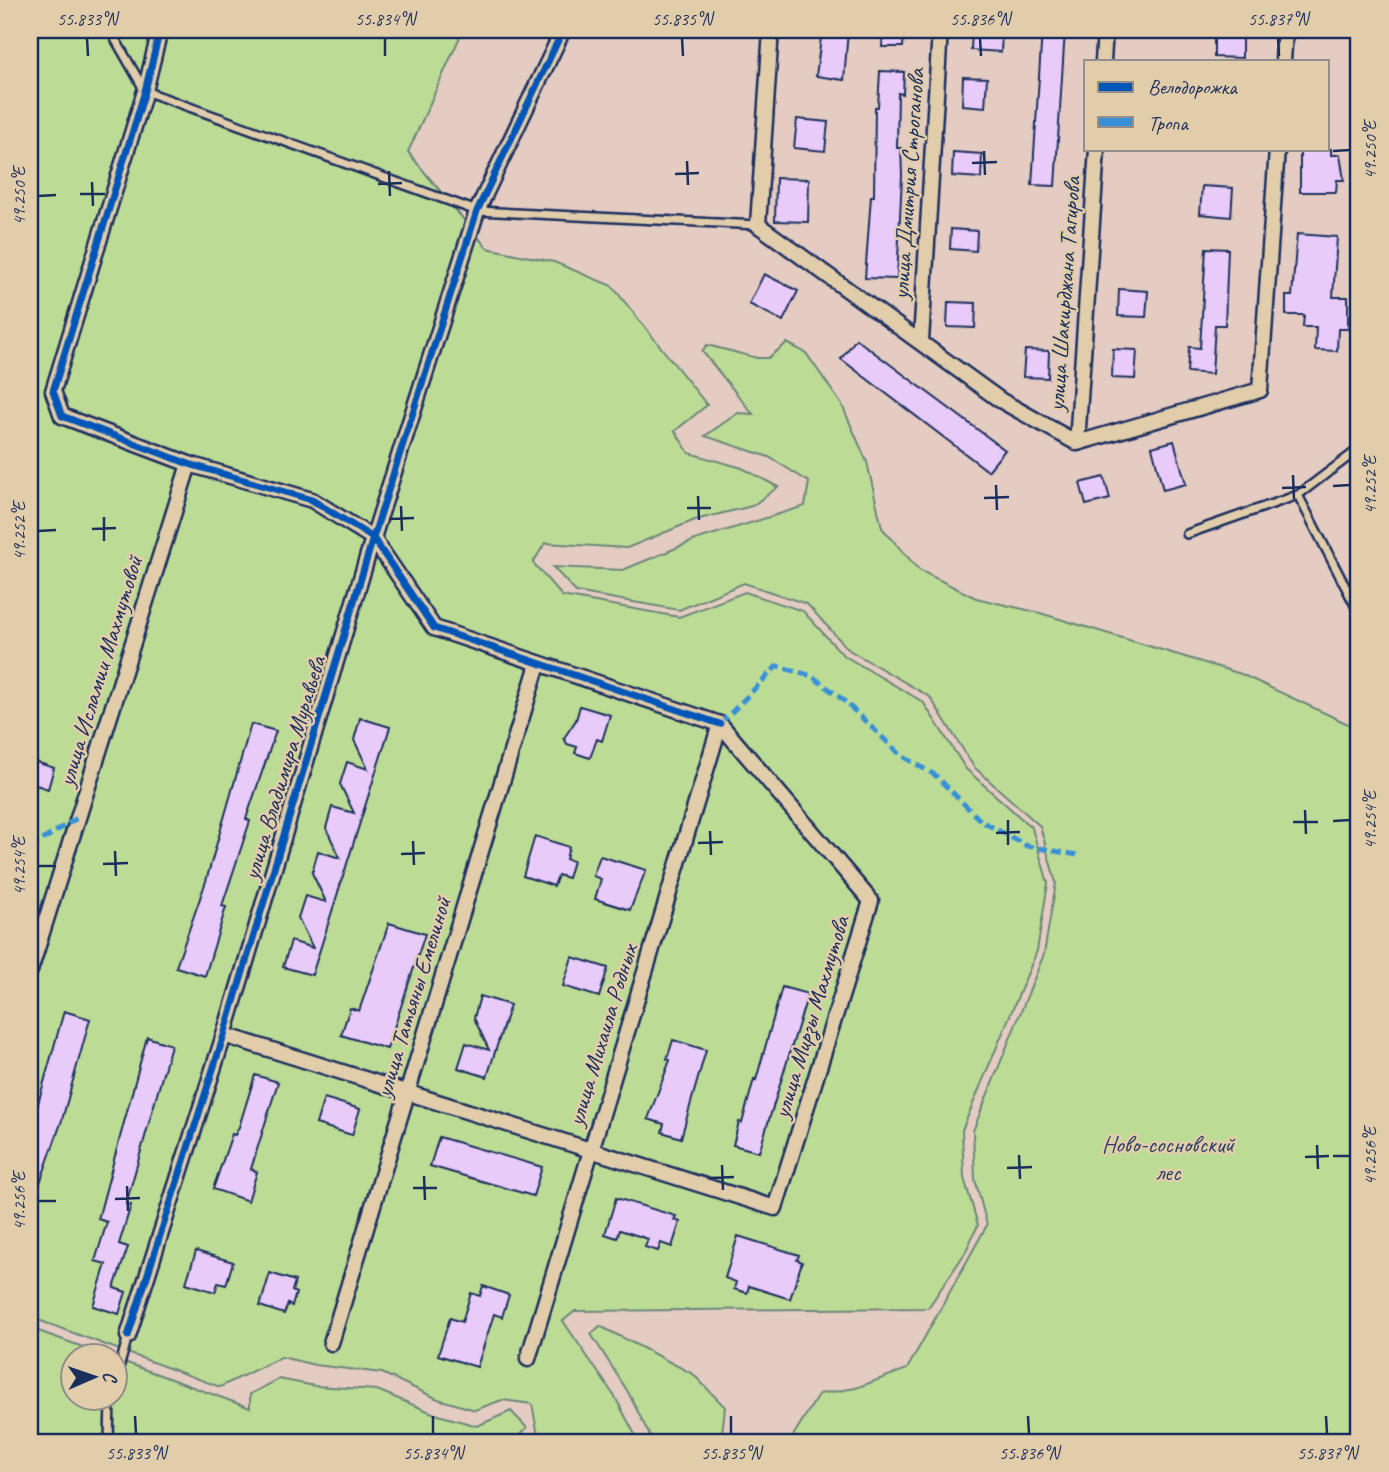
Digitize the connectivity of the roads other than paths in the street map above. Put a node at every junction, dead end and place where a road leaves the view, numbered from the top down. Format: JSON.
{"nodes":[{"id":1,"x":110,"y":30,"type":"edge"},
{"id":2,"x":160,"y":30,"type":"edge"},
{"id":3,"x":563,"y":30,"type":"edge"},
{"id":4,"x":771,"y":30,"type":"edge"},
{"id":5,"x":940,"y":30,"type":"edge"},
{"id":6,"x":1105,"y":30,"type":"edge"},
{"id":7,"x":1285,"y":30,"type":"edge"},
{"id":8,"x":1103,"y":60,"type":"edge"},
{"id":9,"x":1283,"y":60,"type":"edge"},
{"id":10,"x":145,"y":91,"type":"junction"},
{"id":11,"x":1097,"y":150,"type":"edge"},
{"id":12,"x":1277,"y":150,"type":"edge"},
{"id":13,"x":477,"y":211,"type":"junction"},
{"id":14,"x":758,"y":225,"type":"junction"},
{"id":15,"x":921,"y":341,"type":"junction"},
{"id":16,"x":1077,"y":443,"type":"junction"},
{"id":17,"x":1359,"y":449,"type":"edge"},
{"id":18,"x":189,"y":464,"type":"junction"},
{"id":19,"x":1298,"y":495,"type":"junction"},
{"id":20,"x":1187,"y":534,"type":"dead end"},
{"id":21,"x":373,"y":538,"type":"junction"},
{"id":22,"x":1359,"y":613,"type":"edge"},
{"id":23,"x":538,"y":664,"type":"junction"},
{"id":24,"x":720,"y":724,"type":"junction"},
{"id":25,"x":30,"y":971,"type":"edge"},
{"id":26,"x":224,"y":1035,"type":"junction"},
{"id":27,"x":408,"y":1093,"type":"junction"},
{"id":28,"x":591,"y":1150,"type":"junction"},
{"id":29,"x":128,"y":1336,"type":"joint"},
{"id":30,"x":126,"y":1342,"type":"edge"},
{"id":31,"x":331,"y":1343,"type":"dead end"},
{"id":32,"x":528,"y":1359,"type":"dead end"},
{"id":33,"x":110,"y":1412,"type":"edge"},
{"id":34,"x":109,"y":1442,"type":"edge"}],
"edges":[{"from":1,"to":10,"type":"lane"},
{"from":2,"to":10,"type":"street"},
{"from":3,"to":13,"type":"street","name":"улица Владимира Муравьева"},
{"from":4,"to":14,"type":"street"},
{"from":5,"to":15,"type":"street","name":"улица Дмитрия Строганова"},
{"from":6,"to":8,"type":"street"},
{"from":7,"to":9,"type":"street"},
{"from":10,"to":13,"type":"lane"},
{"from":10,"to":18,"type":"street"},
{"from":11,"to":16,"type":"street","name":"улица Шакирджана Тагирова"},
{"from":12,"to":16,"type":"street"},
{"from":13,"to":14,"type":"lane"},
{"from":13,"to":21,"type":"street","name":"улица Владимира Муравьева"},
{"from":14,"to":15,"type":"street"},
{"from":15,"to":16,"type":"street"},
{"from":17,"to":19,"type":"lane"},
{"from":18,"to":21,"type":"street"},
{"from":18,"to":25,"type":"street","name":"улица Исламии Махмутовой"},
{"from":19,"to":20,"type":"lane"},
{"from":19,"to":22,"type":"lane"},
{"from":21,"to":23,"type":"street"},
{"from":21,"to":26,"type":"street","name":"улица Владимира Муравьева"},
{"from":23,"to":24,"type":"street"},
{"from":23,"to":27,"type":"street","name":"улица Татьяны Емелиной"},
{"from":24,"to":28,"type":"street","name":"улица Михаила Родных"},
{"from":24,"to":28,"type":"street","name":"улица Мирзы Махмутова"},
{"from":26,"to":27,"type":"street"},
{"from":26,"to":29,"type":"street","name":"улица Владимира Муравьева"},
{"from":27,"to":28,"type":"street"},
{"from":27,"to":31,"type":"street","name":"улица Татьяны Емелиной"},
{"from":28,"to":32,"type":"street","name":"улица Михаила Родных"},
{"from":29,"to":30,"type":"lane"},
{"from":33,"to":34,"type":"lane"}]}
